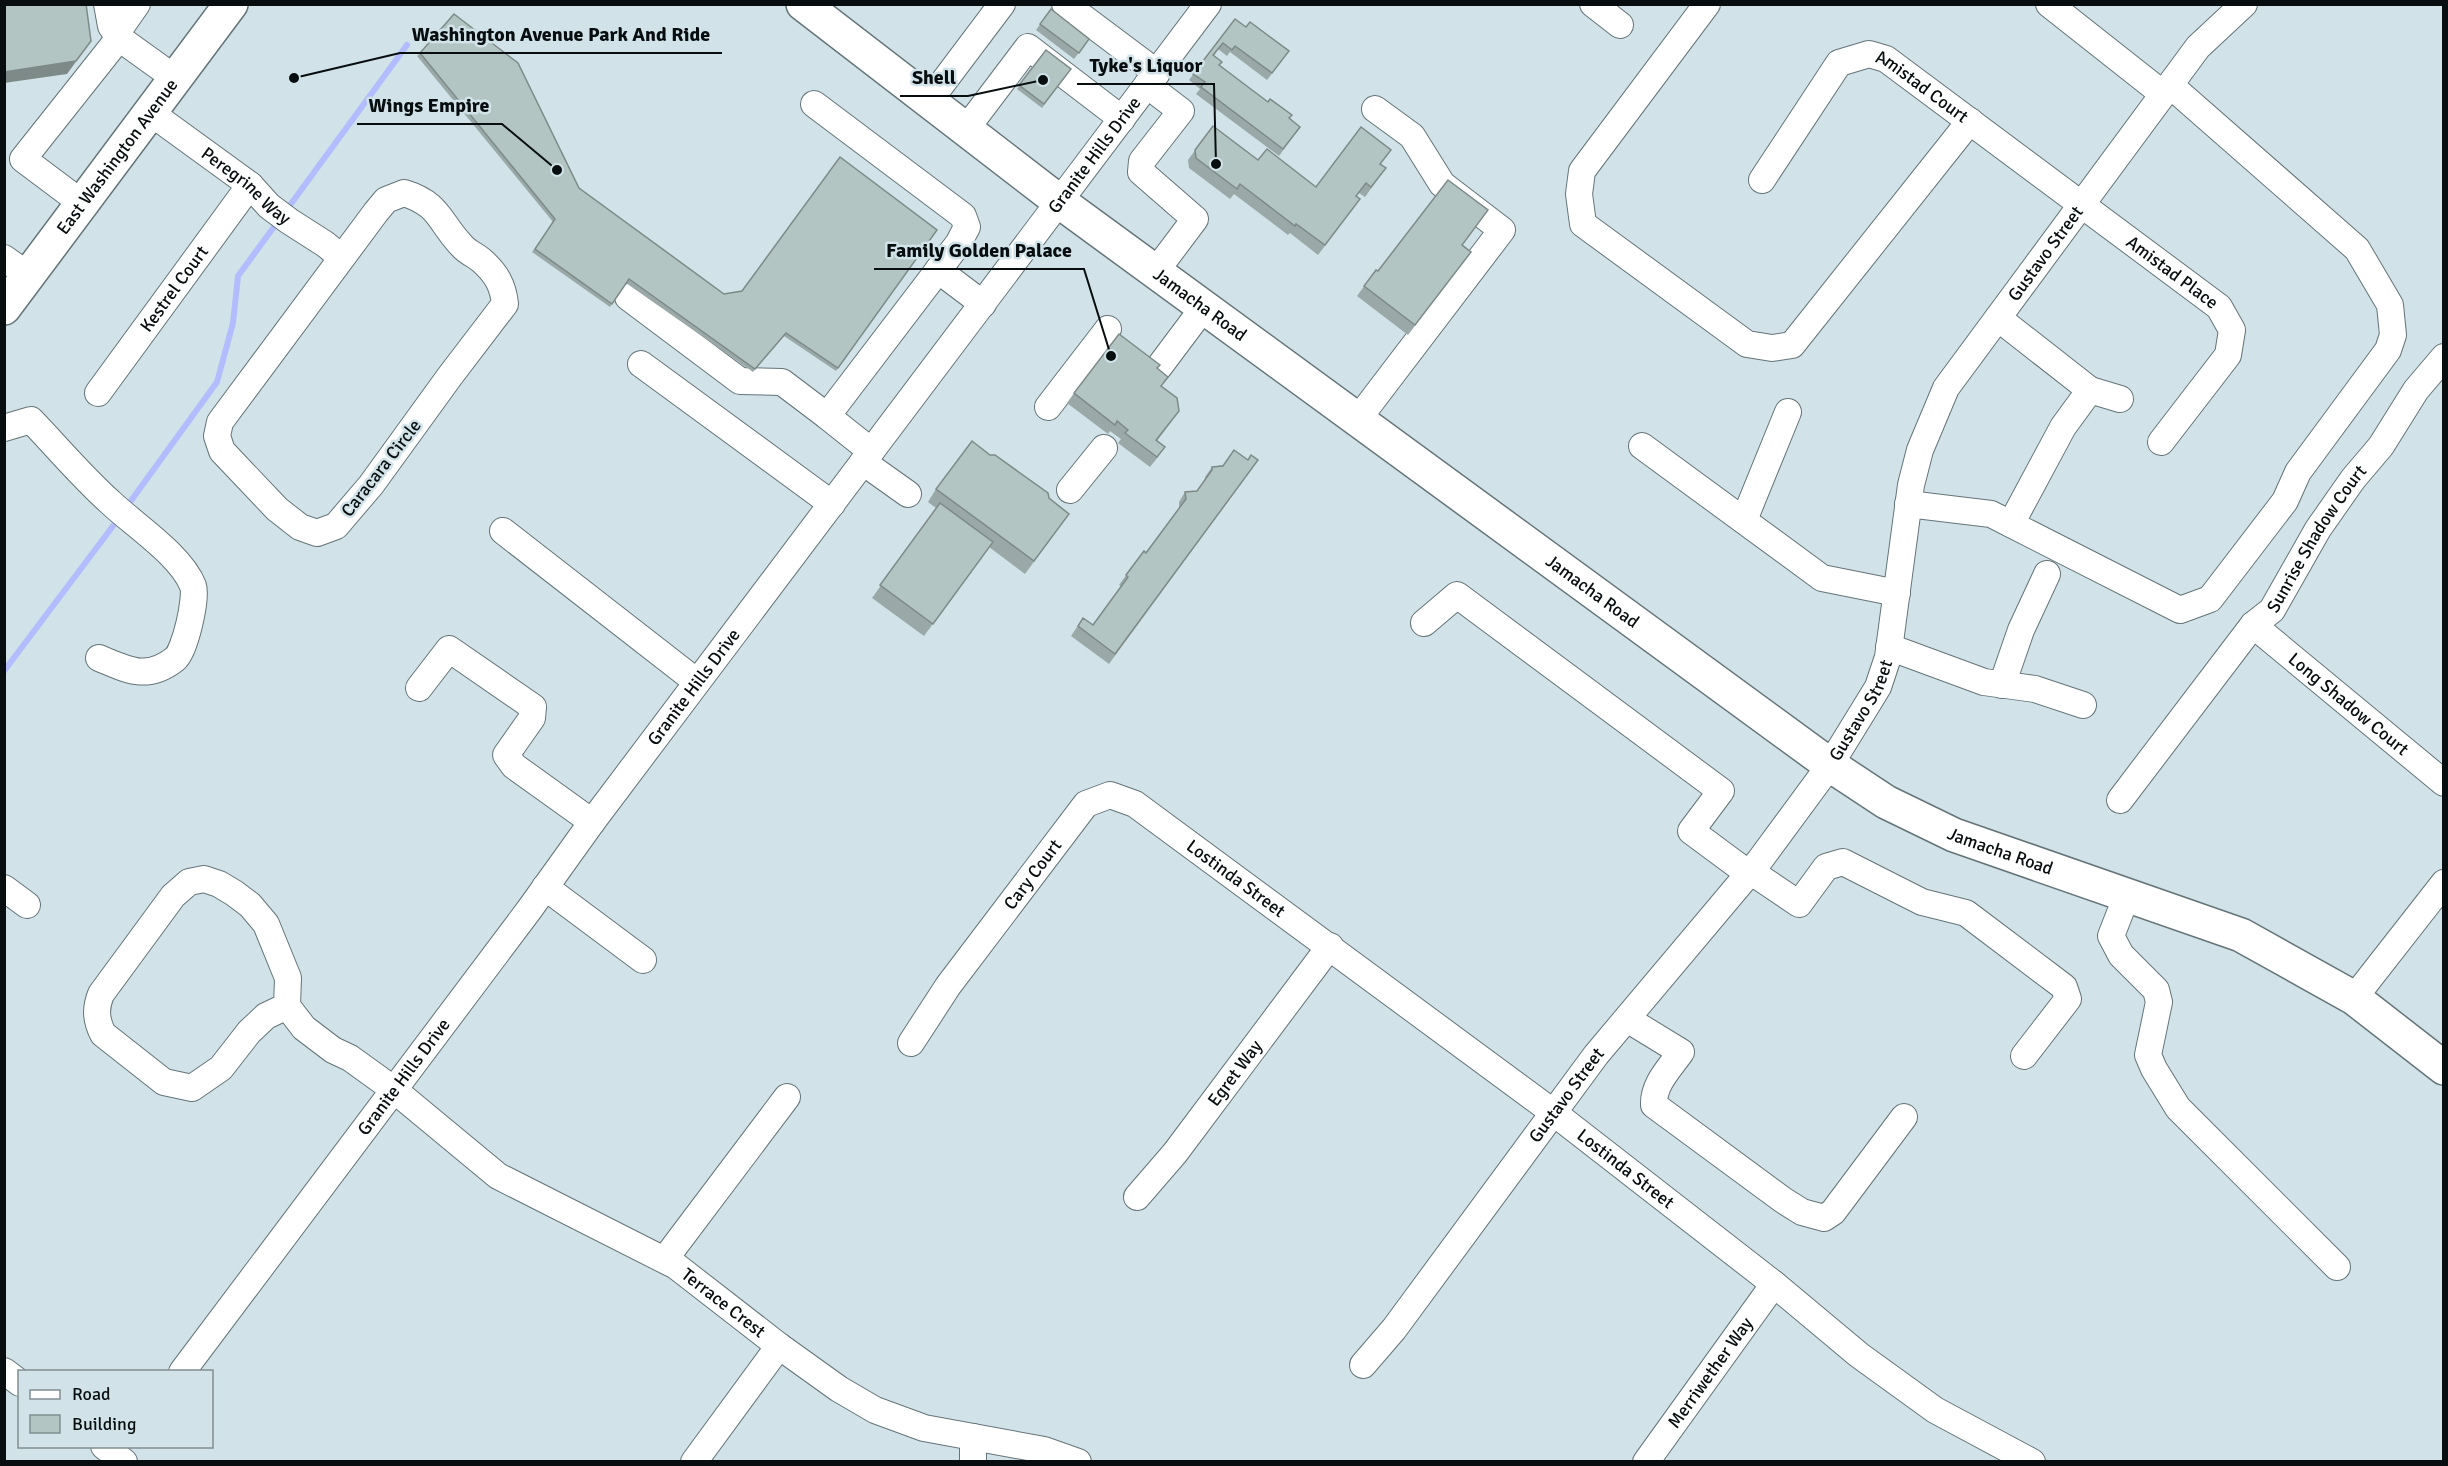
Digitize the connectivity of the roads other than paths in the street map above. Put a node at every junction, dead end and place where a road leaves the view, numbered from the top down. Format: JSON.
{"nodes":[{"id":1,"x":107,"y":4,"type":"edge"},
{"id":2,"x":137,"y":4,"type":"edge"},
{"id":3,"x":231,"y":4,"type":"edge"},
{"id":4,"x":1002,"y":4,"type":"edge"},
{"id":5,"x":1065,"y":4,"type":"edge"},
{"id":6,"x":1208,"y":4,"type":"edge"},
{"id":7,"x":1593,"y":4,"type":"edge"},
{"id":8,"x":1707,"y":4,"type":"edge"},
{"id":9,"x":2049,"y":4,"type":"edge"},
{"id":10,"x":2244,"y":4,"type":"edge"},
{"id":11,"x":804,"y":5,"type":"edge"},
{"id":12,"x":1620,"y":25,"type":"dead end"},
{"id":13,"x":117,"y":36,"type":"junction"},
{"id":14,"x":176,"y":79,"type":"junction"},
{"id":15,"x":1152,"y":79,"type":"junction"},
{"id":16,"x":2167,"y":90,"type":"junction"},
{"id":17,"x":929,"y":101,"type":"junction"},
{"id":18,"x":814,"y":104,"type":"dead end"},
{"id":19,"x":1375,"y":109,"type":"dead end"},
{"id":20,"x":151,"y":113,"type":"junction"},
{"id":21,"x":1122,"y":119,"type":"junction"},
{"id":22,"x":1970,"y":121,"type":"junction"},
{"id":23,"x":966,"y":129,"type":"junction"},
{"id":24,"x":1762,"y":180,"type":"dead end"},
{"id":25,"x":249,"y":185,"type":"junction"},
{"id":26,"x":1060,"y":202,"type":"junction"},
{"id":27,"x":83,"y":204,"type":"junction"},
{"id":28,"x":2082,"y":204,"type":"junction"},
{"id":29,"x":341,"y":257,"type":"junction"},
{"id":30,"x":17,"y":267,"type":"edge"},
{"id":31,"x":938,"y":270,"type":"junction"},
{"id":32,"x":1156,"y":271,"type":"junction"},
{"id":33,"x":628,"y":297,"type":"dead end"},
{"id":34,"x":983,"y":304,"type":"junction"},
{"id":35,"x":1204,"y":307,"type":"junction"},
{"id":36,"x":4,"y":308,"type":"edge"},
{"id":37,"x":1998,"y":318,"type":"junction"},
{"id":38,"x":1108,"y":329,"type":"dead end"},
{"id":39,"x":2444,"y":357,"type":"edge"},
{"id":40,"x":641,"y":364,"type":"dead end"},
{"id":41,"x":1159,"y":367,"type":"edge"},
{"id":42,"x":2090,"y":390,"type":"junction"},
{"id":43,"x":98,"y":393,"type":"dead end"},
{"id":44,"x":2120,"y":399,"type":"dead end"},
{"id":45,"x":1048,"y":407,"type":"dead end"},
{"id":46,"x":1788,"y":412,"type":"dead end"},
{"id":47,"x":827,"y":416,"type":"junction"},
{"id":48,"x":1358,"y":419,"type":"junction"},
{"id":49,"x":4,"y":428,"type":"edge"},
{"id":50,"x":2161,"y":442,"type":"dead end"},
{"id":51,"x":1642,"y":446,"type":"dead end"},
{"id":52,"x":1104,"y":448,"type":"dead end"},
{"id":53,"x":868,"y":456,"type":"junction"},
{"id":54,"x":1070,"y":490,"type":"dead end"},
{"id":55,"x":908,"y":494,"type":"dead end"},
{"id":56,"x":832,"y":504,"type":"junction"},
{"id":57,"x":1908,"y":504,"type":"junction"},
{"id":58,"x":1744,"y":520,"type":"junction"},
{"id":59,"x":2011,"y":524,"type":"junction"},
{"id":60,"x":503,"y":531,"type":"dead end"},
{"id":61,"x":2047,"y":574,"type":"dead end"},
{"id":62,"x":1896,"y":593,"type":"junction"},
{"id":63,"x":1424,"y":623,"type":"dead end"},
{"id":64,"x":2253,"y":625,"type":"junction"},
{"id":65,"x":1889,"y":647,"type":"junction"},
{"id":66,"x":99,"y":658,"type":"dead end"},
{"id":67,"x":697,"y":682,"type":"junction"},
{"id":68,"x":2002,"y":685,"type":"junction"},
{"id":69,"x":419,"y":688,"type":"dead end"},
{"id":70,"x":2083,"y":705,"type":"dead end"},
{"id":71,"x":1830,"y":765,"type":"junction"},
{"id":72,"x":2444,"y":783,"type":"edge"},
{"id":73,"x":2120,"y":800,"type":"dead end"},
{"id":74,"x":1136,"y":804,"type":"joint"},
{"id":75,"x":592,"y":822,"type":"junction"},
{"id":76,"x":1749,"y":874,"type":"junction"},
{"id":77,"x":2444,"y":883,"type":"edge"},
{"id":78,"x":545,"y":887,"type":"junction"},
{"id":79,"x":4,"y":888,"type":"edge"},
{"id":80,"x":2127,"y":895,"type":"junction"},
{"id":81,"x":27,"y":905,"type":"dead end"},
{"id":82,"x":1330,"y":946,"type":"junction"},
{"id":83,"x":643,"y":960,"type":"dead end"},
{"id":84,"x":2354,"y":998,"type":"junction"},
{"id":85,"x":287,"y":1006,"type":"junction"},
{"id":86,"x":1627,"y":1018,"type":"junction"},
{"id":87,"x":911,"y":1043,"type":"dead end"},
{"id":88,"x":2024,"y":1056,"type":"dead end"},
{"id":89,"x":2444,"y":1068,"type":"edge"},
{"id":90,"x":393,"y":1089,"type":"junction"},
{"id":91,"x":787,"y":1097,"type":"dead end"},
{"id":92,"x":1554,"y":1113,"type":"junction"},
{"id":93,"x":1904,"y":1117,"type":"dead end"},
{"id":94,"x":1137,"y":1197,"type":"dead end"},
{"id":95,"x":665,"y":1259,"type":"junction"},
{"id":96,"x":2337,"y":1267,"type":"dead end"},
{"id":97,"x":1774,"y":1284,"type":"junction"},
{"id":98,"x":779,"y":1346,"type":"junction"},
{"id":99,"x":1363,"y":1365,"type":"dead end"},
{"id":100,"x":183,"y":1370,"type":"edge"},
{"id":101,"x":4,"y":1371,"type":"edge"},
{"id":102,"x":18,"y":1382,"type":"edge"},
{"id":103,"x":973,"y":1449,"type":"edge"},
{"id":104,"x":694,"y":1461,"type":"edge"},
{"id":105,"x":1078,"y":1461,"type":"edge"},
{"id":106,"x":1646,"y":1461,"type":"edge"},
{"id":107,"x":2032,"y":1461,"type":"edge"}],
"edges":[{"from":1,"to":13,"type":"street"},
{"from":2,"to":13,"type":"street"},
{"from":3,"to":14,"type":"main road","name":"East Washington Avenue"},
{"from":4,"to":17,"type":"street"},
{"from":5,"to":15,"type":"street"},
{"from":6,"to":15,"type":"street","name":"Granite Hills Drive"},
{"from":7,"to":12,"type":"street"},
{"from":8,"to":22,"type":"street"},
{"from":9,"to":16,"type":"street"},
{"from":10,"to":16,"type":"street","name":"Gustavo Street"},
{"from":11,"to":17,"type":"main road","name":"Jamacha Road"},
{"from":13,"to":14,"type":"street"},
{"from":13,"to":27,"type":"street"},
{"from":14,"to":20,"type":"main road","name":"East Washington Avenue"},
{"from":15,"to":21,"type":"street","name":"Granite Hills Drive"},
{"from":15,"to":32,"type":"street"},
{"from":16,"to":28,"type":"street","name":"Gustavo Street"},
{"from":16,"to":59,"type":"street"},
{"from":17,"to":23,"type":"main road","name":"Jamacha Road"},
{"from":18,"to":31,"type":"street"},
{"from":19,"to":48,"type":"street"},
{"from":20,"to":25,"type":"street","name":"Peregrine Way"},
{"from":20,"to":27,"type":"main road","name":"East Washington Avenue"},
{"from":21,"to":23,"type":"street"},
{"from":21,"to":26,"type":"street","name":"Granite Hills Drive"},
{"from":22,"to":24,"type":"street","name":"Amistad Court"},
{"from":22,"to":28,"type":"street","name":"Amistad Court"},
{"from":23,"to":26,"type":"main road","name":"Jamacha Road"},
{"from":25,"to":29,"type":"street","name":"Peregrine Way"},
{"from":25,"to":43,"type":"street","name":"Kestrel Court"},
{"from":26,"to":32,"type":"main road","name":"Jamacha Road"},
{"from":26,"to":34,"type":"street","name":"Granite Hills Drive"},
{"from":27,"to":30,"type":"main road","name":"East Washington Avenue"},
{"from":28,"to":37,"type":"street","name":"Gustavo Street"},
{"from":28,"to":50,"type":"street","name":"Amistad Place"},
{"from":29,"to":29,"type":"street","name":"Caracara Circle"},
{"from":30,"to":36,"type":"main road","name":"East Washington Avenue"},
{"from":31,"to":34,"type":"street"},
{"from":31,"to":47,"type":"street"},
{"from":32,"to":35,"type":"main road","name":"Jamacha Road"},
{"from":33,"to":47,"type":"street"},
{"from":34,"to":53,"type":"street","name":"Granite Hills Drive"},
{"from":35,"to":41,"type":"street"},
{"from":35,"to":48,"type":"main road","name":"Jamacha Road"},
{"from":37,"to":42,"type":"street"},
{"from":37,"to":57,"type":"street","name":"Gustavo Street"},
{"from":38,"to":45,"type":"street"},
{"from":39,"to":64,"type":"street","name":"Sunrise Shadow Court"},
{"from":40,"to":56,"type":"street"},
{"from":42,"to":44,"type":"street"},
{"from":42,"to":59,"type":"street"},
{"from":46,"to":58,"type":"street"},
{"from":47,"to":53,"type":"street"},
{"from":48,"to":71,"type":"main road","name":"Jamacha Road"},
{"from":49,"to":66,"type":"street"},
{"from":51,"to":58,"type":"street"},
{"from":52,"to":54,"type":"street"},
{"from":53,"to":55,"type":"street"},
{"from":53,"to":56,"type":"street","name":"Granite Hills Drive"},
{"from":56,"to":67,"type":"street","name":"Granite Hills Drive"},
{"from":57,"to":59,"type":"street"},
{"from":57,"to":62,"type":"street","name":"Gustavo Street"},
{"from":58,"to":62,"type":"street"},
{"from":60,"to":67,"type":"street"},
{"from":61,"to":68,"type":"street"},
{"from":62,"to":65,"type":"street","name":"Gustavo Street"},
{"from":63,"to":76,"type":"street"},
{"from":64,"to":72,"type":"street","name":"Long Shadow Court"},
{"from":64,"to":73,"type":"street","name":"Sunrise Shadow Court"},
{"from":65,"to":68,"type":"street"},
{"from":65,"to":71,"type":"street","name":"Gustavo Street"},
{"from":67,"to":75,"type":"street","name":"Granite Hills Drive"},
{"from":68,"to":70,"type":"street"},
{"from":69,"to":75,"type":"street"},
{"from":71,"to":76,"type":"street","name":"Gustavo Street"},
{"from":71,"to":80,"type":"main road","name":"Jamacha Road"},
{"from":74,"to":82,"type":"street","name":"Lostinda Street"},
{"from":74,"to":87,"type":"street","name":"Cary Court"},
{"from":75,"to":78,"type":"street","name":"Granite Hills Drive"},
{"from":76,"to":86,"type":"street","name":"Gustavo Street"},
{"from":76,"to":88,"type":"street"},
{"from":77,"to":84,"type":"street"},
{"from":78,"to":83,"type":"street"},
{"from":78,"to":90,"type":"street","name":"Granite Hills Drive"},
{"from":79,"to":81,"type":"street"},
{"from":80,"to":84,"type":"main road","name":"Jamacha Road"},
{"from":80,"to":96,"type":"street"},
{"from":82,"to":92,"type":"street","name":"Lostinda Street"},
{"from":82,"to":94,"type":"street","name":"Egret Way"},
{"from":84,"to":89,"type":"main road","name":"Jamacha Road"},
{"from":85,"to":85,"type":"street"},
{"from":85,"to":90,"type":"street","name":"Terrace Crest"},
{"from":86,"to":92,"type":"street","name":"Gustavo Street"},
{"from":86,"to":93,"type":"street"},
{"from":90,"to":95,"type":"street","name":"Terrace Crest"},
{"from":90,"to":100,"type":"street","name":"Granite Hills Drive"},
{"from":91,"to":95,"type":"street"},
{"from":92,"to":97,"type":"street","name":"Lostinda Street"},
{"from":92,"to":99,"type":"street","name":"Gustavo Street"},
{"from":95,"to":98,"type":"street","name":"Terrace Crest"},
{"from":97,"to":106,"type":"street","name":"Merriwether Way"},
{"from":97,"to":107,"type":"street","name":"Lostinda Street"},
{"from":98,"to":103,"type":"street","name":"Terrace Crest"},
{"from":98,"to":104,"type":"street"},
{"from":101,"to":102,"type":"street"},
{"from":103,"to":105,"type":"street","name":"Terrace Crest"}]}
